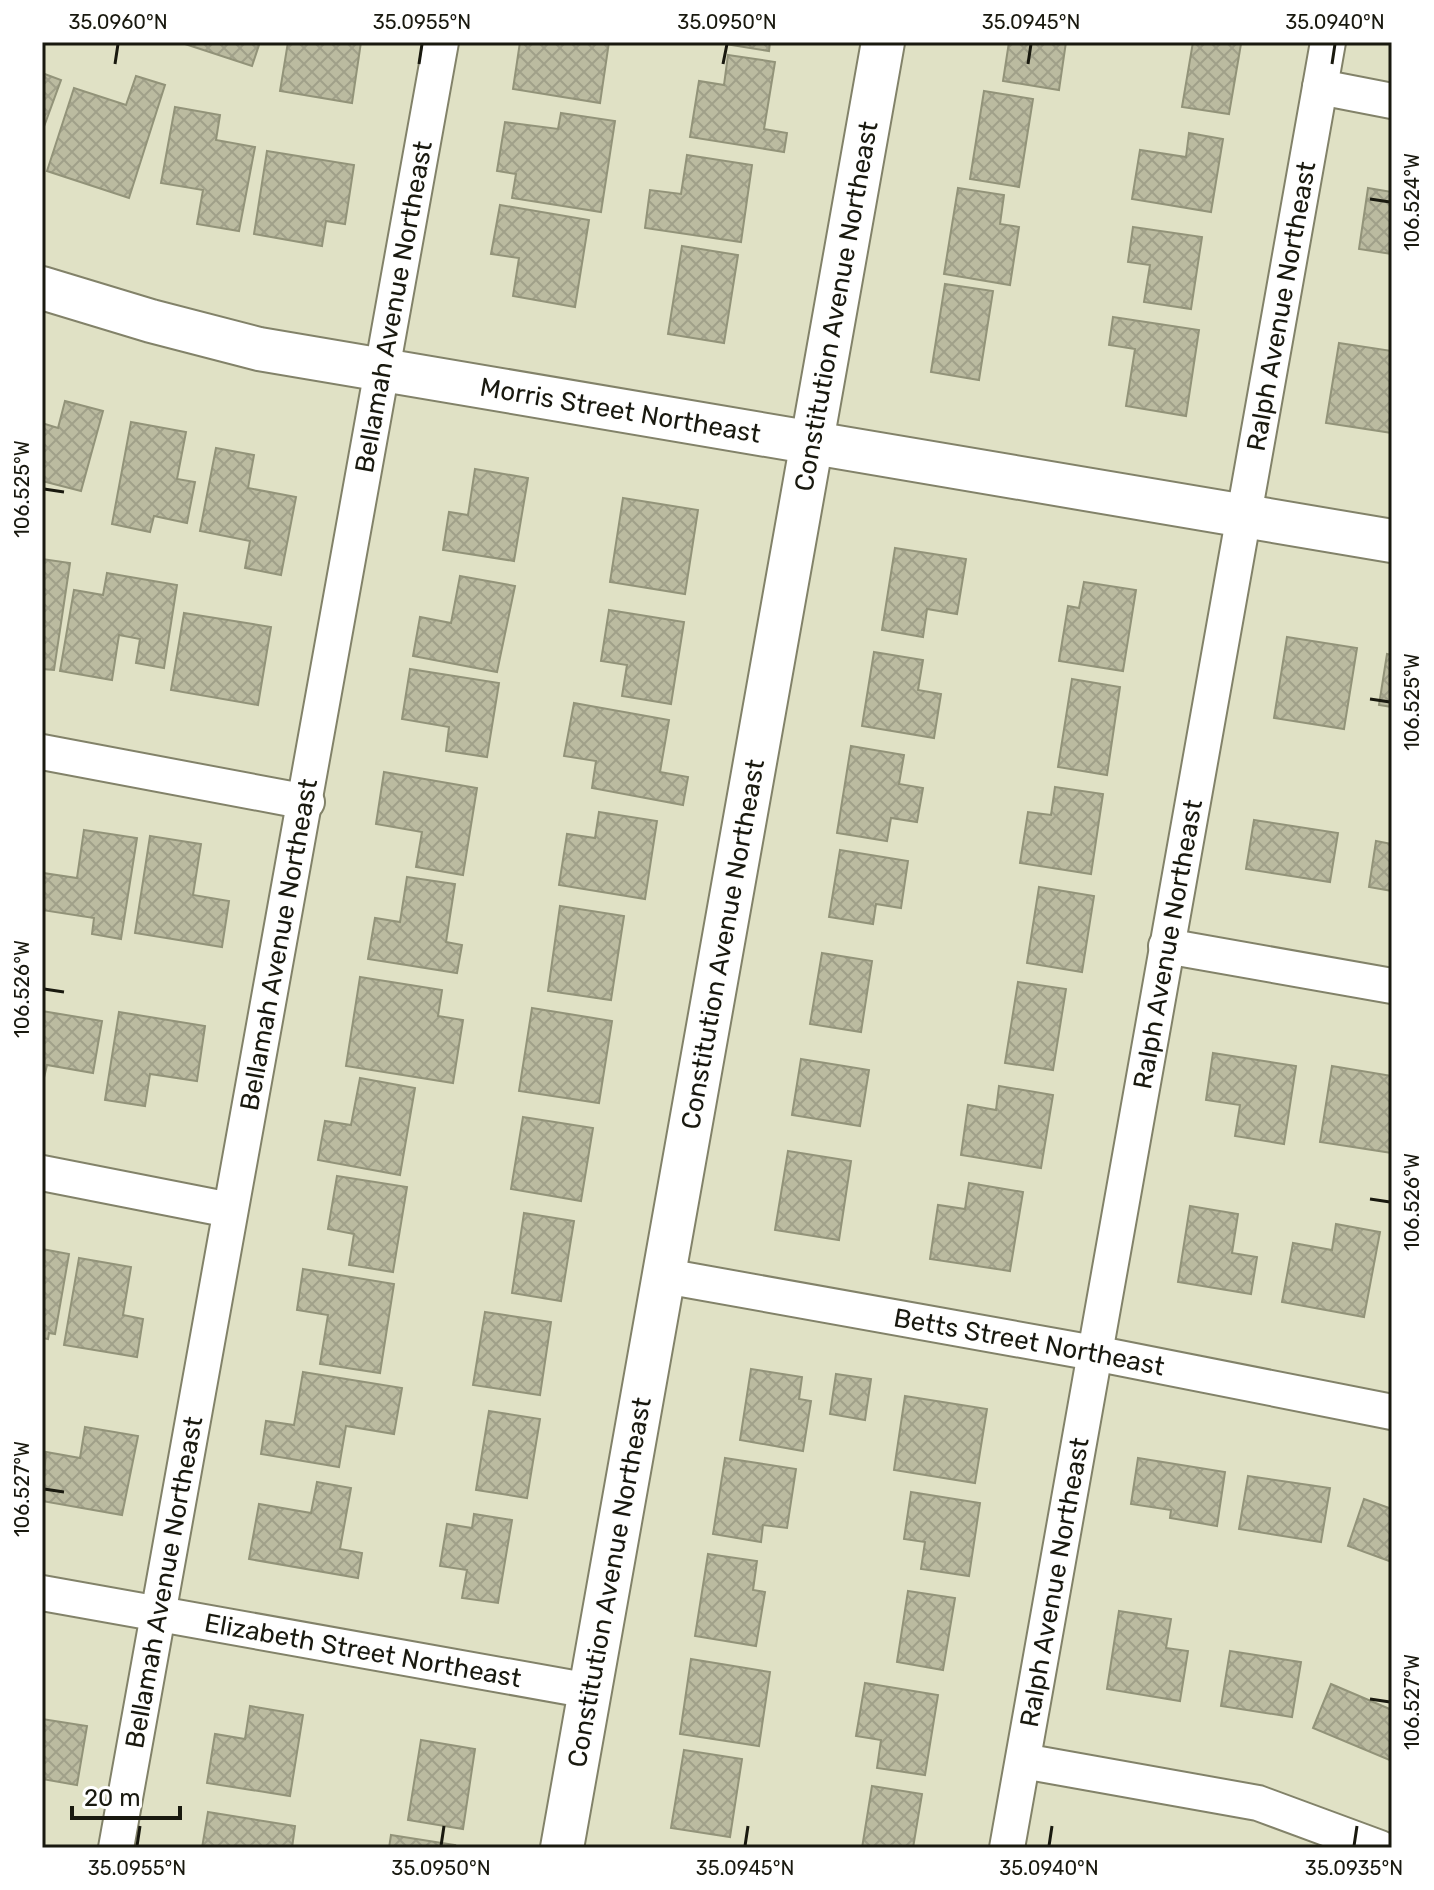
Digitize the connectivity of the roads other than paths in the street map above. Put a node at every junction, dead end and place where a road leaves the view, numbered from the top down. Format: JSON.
{"nodes":[{"id":1,"x":441,"y":42,"type":"edge"},
{"id":2,"x":883,"y":42,"type":"edge"},
{"id":3,"x":1328,"y":42,"type":"edge"},
{"id":4,"x":1320,"y":87,"type":"junction"},
{"id":5,"x":1392,"y":101,"type":"edge"},
{"id":6,"x":42,"y":288,"type":"edge"},
{"id":7,"x":383,"y":369,"type":"junction"},
{"id":8,"x":810,"y":445,"type":"junction"},
{"id":9,"x":1245,"y":515,"type":"junction"},
{"id":10,"x":1392,"y":541,"type":"edge"},
{"id":11,"x":42,"y":752,"type":"edge"},
{"id":12,"x":307,"y":802,"type":"junction"},
{"id":13,"x":1166,"y":946,"type":"junction"},
{"id":14,"x":1392,"y":986,"type":"edge"},
{"id":15,"x":42,"y":1173,"type":"edge"},
{"id":16,"x":230,"y":1210,"type":"junction"},
{"id":17,"x":665,"y":1276,"type":"junction"},
{"id":18,"x":1094,"y":1353,"type":"junction"},
{"id":19,"x":1392,"y":1412,"type":"edge"},
{"id":20,"x":42,"y":1593,"type":"edge"},
{"id":21,"x":159,"y":1614,"type":"junction"},
{"id":22,"x":590,"y":1691,"type":"junction"},
{"id":23,"x":1023,"y":1761,"type":"junction"},
{"id":24,"x":116,"y":1848,"type":"edge"},
{"id":25,"x":562,"y":1848,"type":"edge"},
{"id":26,"x":1007,"y":1848,"type":"edge"},
{"id":27,"x":1380,"y":1848,"type":"edge"}],
"edges":[{"from":1,"to":7,"type":"street","name":"Bellamah Avenue Northeast"},
{"from":2,"to":8,"type":"street","name":"Constitution Avenue Northeast"},
{"from":3,"to":4,"type":"street","name":"Ralph Avenue Northeast"},
{"from":4,"to":5,"type":"street"},
{"from":4,"to":9,"type":"street","name":"Ralph Avenue Northeast"},
{"from":6,"to":7,"type":"street","name":"Morris Street Northeast"},
{"from":7,"to":8,"type":"street","name":"Morris Street Northeast"},
{"from":7,"to":12,"type":"street","name":"Bellamah Avenue Northeast"},
{"from":8,"to":9,"type":"street","name":"Morris Street Northeast"},
{"from":8,"to":17,"type":"street","name":"Constitution Avenue Northeast"},
{"from":9,"to":10,"type":"street","name":"Morris Street Northeast"},
{"from":9,"to":13,"type":"street","name":"Ralph Avenue Northeast"},
{"from":11,"to":12,"type":"street"},
{"from":12,"to":16,"type":"street","name":"Bellamah Avenue Northeast"},
{"from":13,"to":14,"type":"street"},
{"from":13,"to":18,"type":"street","name":"Ralph Avenue Northeast"},
{"from":15,"to":16,"type":"street"},
{"from":16,"to":21,"type":"street","name":"Bellamah Avenue Northeast"},
{"from":17,"to":18,"type":"street","name":"Betts Street Northeast"},
{"from":17,"to":22,"type":"street","name":"Constitution Avenue Northeast"},
{"from":18,"to":19,"type":"street","name":"Betts Street Northeast"},
{"from":18,"to":23,"type":"street","name":"Ralph Avenue Northeast"},
{"from":20,"to":21,"type":"street","name":"Elizabeth Street Northeast"},
{"from":21,"to":22,"type":"street","name":"Elizabeth Street Northeast"},
{"from":21,"to":24,"type":"street","name":"Bellamah Avenue Northeast"},
{"from":22,"to":25,"type":"street","name":"Constitution Avenue Northeast"},
{"from":23,"to":26,"type":"street","name":"Ralph Avenue Northeast"},
{"from":23,"to":27,"type":"street"}]}
